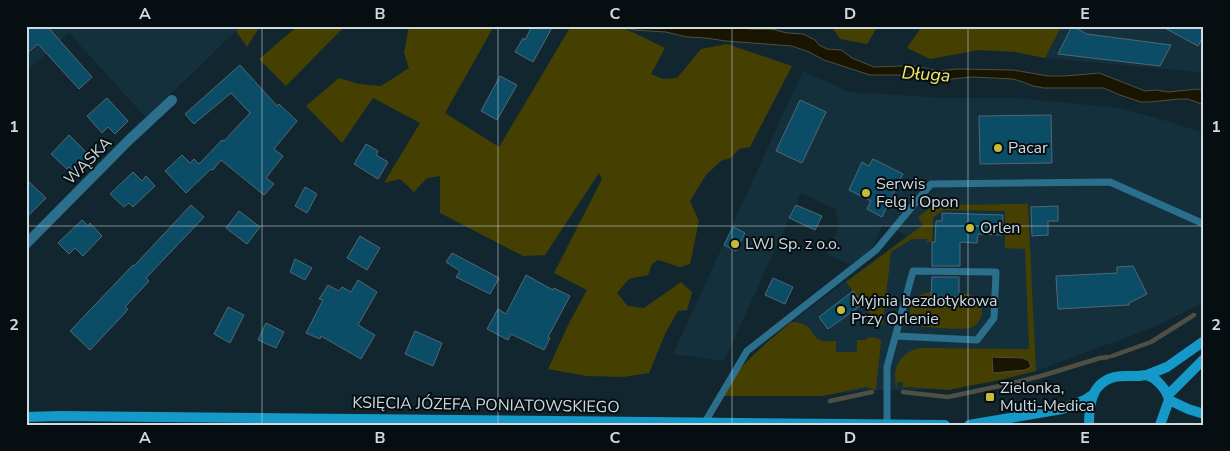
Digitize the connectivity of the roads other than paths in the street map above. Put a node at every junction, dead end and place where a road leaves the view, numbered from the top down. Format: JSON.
{"nodes":[{"id":1,"x":172,"y":100,"type":"dead end"},
{"id":2,"x":1204,"y":224,"type":"edge"},
{"id":3,"x":26,"y":244,"type":"edge"},
{"id":4,"x":896,"y":336,"type":"junction"},
{"id":5,"x":1204,"y":341,"type":"edge"},
{"id":6,"x":1204,"y":359,"type":"edge"},
{"id":7,"x":1147,"y":375,"type":"junction"},
{"id":8,"x":1094,"y":394,"type":"junction"},
{"id":9,"x":1169,"y":397,"type":"junction"},
{"id":10,"x":1204,"y":414,"type":"edge"},
{"id":11,"x":26,"y":417,"type":"edge"},
{"id":12,"x":705,"y":422,"type":"junction"},
{"id":13,"x":887,"y":424,"type":"edge"},
{"id":14,"x":945,"y":425,"type":"edge"},
{"id":15,"x":969,"y":425,"type":"edge"},
{"id":16,"x":1089,"y":425,"type":"edge"},
{"id":17,"x":1160,"y":425,"type":"edge"}],
"edges":[{"from":1,"to":3,"type":"street","name":"WĄSKA"},
{"from":2,"to":12,"type":"lane"},
{"from":4,"to":4,"type":"lane"},
{"from":4,"to":13,"type":"lane"},
{"from":5,"to":7,"type":"main road"},
{"from":6,"to":9,"type":"main road"},
{"from":7,"to":8,"type":"main road"},
{"from":7,"to":9,"type":"main road"},
{"from":8,"to":15,"type":"main road"},
{"from":8,"to":16,"type":"main road"},
{"from":9,"to":10,"type":"main road"},
{"from":9,"to":17,"type":"main road"},
{"from":11,"to":12,"type":"main road","name":"KSIĘCIA JÓZEFA PONIATOWSKIEGO"},
{"from":12,"to":13,"type":"main road","name":"KSIĘCIA JÓZEFA PONIATOWSKIEGO"},
{"from":13,"to":14,"type":"main road","name":"KSIĘCIA JÓZEFA PONIATOWSKIEGO"}]}
